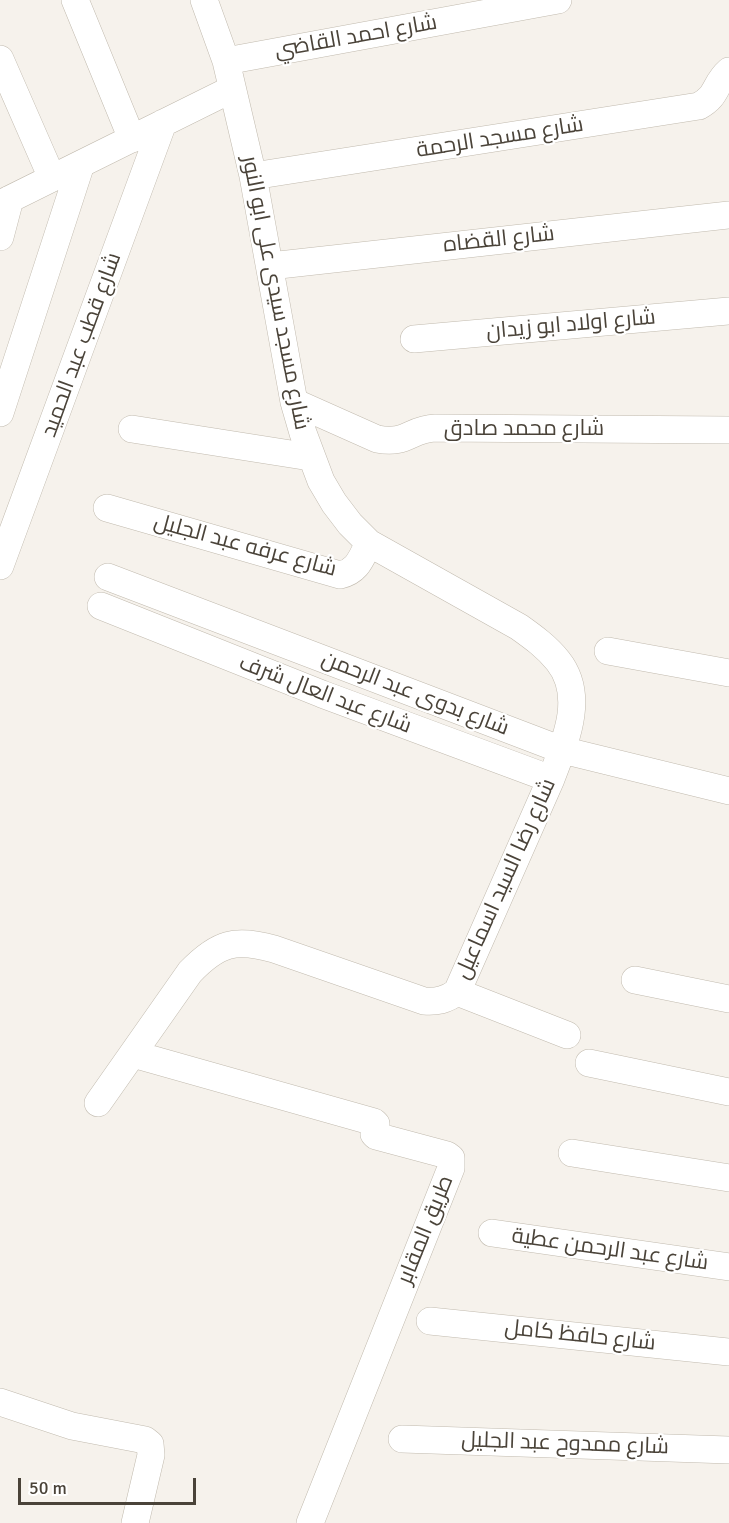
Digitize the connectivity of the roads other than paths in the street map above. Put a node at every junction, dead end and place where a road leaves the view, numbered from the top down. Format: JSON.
{"nodes":[{"id":1,"x":75,"y":0,"type":"edge"},
{"id":2,"x":204,"y":0,"type":"edge"},
{"id":3,"x":558,"y":0,"type":"edge"},
{"id":4,"x":0,"y":59,"type":"edge"},
{"id":5,"x":226,"y":61,"type":"junction"},
{"id":6,"x":729,"y":71,"type":"edge"},
{"id":7,"x":232,"y":89,"type":"junction"},
{"id":8,"x":164,"y":123,"type":"junction"},
{"id":9,"x":132,"y":139,"type":"junction"},
{"id":10,"x":81,"y":164,"type":"junction"},
{"id":11,"x":253,"y":176,"type":"junction"},
{"id":12,"x":52,"y":178,"type":"junction"},
{"id":13,"x":5,"y":201,"type":"edge"},
{"id":14,"x":729,"y":215,"type":"edge"},
{"id":15,"x":0,"y":237,"type":"edge"},
{"id":16,"x":270,"y":266,"type":"junction"},
{"id":17,"x":729,"y":311,"type":"edge"},
{"id":18,"x":414,"y":339,"type":"dead end"},
{"id":19,"x":294,"y":402,"type":"junction"},
{"id":20,"x":0,"y":413,"type":"edge"},
{"id":21,"x":132,"y":429,"type":"dead end"},
{"id":22,"x":729,"y":430,"type":"edge"},
{"id":23,"x":310,"y":457,"type":"junction"},
{"id":24,"x":107,"y":508,"type":"dead end"},
{"id":25,"x":369,"y":543,"type":"junction"},
{"id":26,"x":0,"y":566,"type":"edge"},
{"id":27,"x":108,"y":577,"type":"dead end"},
{"id":28,"x":101,"y":606,"type":"dead end"},
{"id":29,"x":608,"y":651,"type":"dead end"},
{"id":30,"x":729,"y":673,"type":"edge"},
{"id":31,"x":562,"y":750,"type":"junction"},
{"id":32,"x":551,"y":779,"type":"junction"},
{"id":33,"x":729,"y":790,"type":"edge"},
{"id":34,"x":635,"y":981,"type":"dead end"},
{"id":35,"x":457,"y":992,"type":"junction"},
{"id":36,"x":729,"y":999,"type":"edge"},
{"id":37,"x":567,"y":1035,"type":"dead end"},
{"id":38,"x":133,"y":1054,"type":"junction"},
{"id":39,"x":590,"y":1063,"type":"dead end"},
{"id":40,"x":729,"y":1092,"type":"edge"},
{"id":41,"x":98,"y":1103,"type":"dead end"},
{"id":42,"x":572,"y":1153,"type":"dead end"},
{"id":43,"x":729,"y":1178,"type":"edge"},
{"id":44,"x":492,"y":1233,"type":"dead end"},
{"id":45,"x":729,"y":1267,"type":"edge"},
{"id":46,"x":430,"y":1321,"type":"dead end"},
{"id":47,"x":729,"y":1352,"type":"edge"},
{"id":48,"x":0,"y":1402,"type":"edge"},
{"id":49,"x":402,"y":1439,"type":"dead end"},
{"id":50,"x":729,"y":1450,"type":"edge"},
{"id":51,"x":135,"y":1523,"type":"edge"},
{"id":52,"x":310,"y":1523,"type":"edge"},
{"id":53,"x":315,"y":1523,"type":"edge"}],
"edges":[{"from":1,"to":9,"type":"street"},
{"from":2,"to":5,"type":"street","name":"شارع مسجد سيدى على ابو النور"},
{"from":3,"to":5,"type":"street","name":"شارع احمد القاضي"},
{"from":4,"to":12,"type":"street"},
{"from":5,"to":7,"type":"street","name":"شارع مسجد سيدى على ابو النور"},
{"from":6,"to":11,"type":"street","name":"شارع مسجد الرحمة"},
{"from":7,"to":8,"type":"street"},
{"from":7,"to":11,"type":"street","name":"شارع مسجد سيدى على ابو النور"},
{"from":8,"to":9,"type":"street"},
{"from":8,"to":26,"type":"street","name":"شارع قطب عبد الحميد"},
{"from":9,"to":10,"type":"street"},
{"from":10,"to":12,"type":"street"},
{"from":10,"to":20,"type":"street"},
{"from":11,"to":16,"type":"street","name":"شارع مسجد سيدى على ابو النور"},
{"from":12,"to":13,"type":"street"},
{"from":13,"to":15,"type":"street"},
{"from":14,"to":16,"type":"street","name":"شارع القضاه"},
{"from":16,"to":19,"type":"street","name":"شارع مسجد سيدى على ابو النور"},
{"from":17,"to":18,"type":"street","name":"شارع اولاد ابو زيدان"},
{"from":19,"to":22,"type":"street","name":"شارع محمد صادق"},
{"from":19,"to":23,"type":"street","name":"شارع مسجد سيدى على ابو النور"},
{"from":21,"to":23,"type":"street"},
{"from":23,"to":25,"type":"street","name":"شارع مسجد سيدى على ابو النور"},
{"from":24,"to":25,"type":"street","name":"شارع عرفه عبد الجليل"},
{"from":25,"to":31,"type":"street","name":"شارع مسجد سيدى على ابو النور"},
{"from":27,"to":31,"type":"street","name":"شارع بدوى عبد الرحمن"},
{"from":28,"to":32,"type":"street","name":"شارع عبد العال شرف"},
{"from":29,"to":30,"type":"street"},
{"from":31,"to":32,"type":"street","name":"شارع رضا السيد اسماعيل"},
{"from":31,"to":33,"type":"street","name":"شارع بدوى عبد الرحمن"},
{"from":32,"to":35,"type":"street","name":"شارع رضا السيد اسماعيل"},
{"from":34,"to":36,"type":"street"},
{"from":35,"to":37,"type":"street"},
{"from":35,"to":38,"type":"street","name":"شارع رضا السيد اسماعيل"},
{"from":38,"to":41,"type":"street","name":"شارع رضا السيد اسماعيل"},
{"from":38,"to":52,"type":"street","name":"طريق المقابر"},
{"from":39,"to":40,"type":"street"},
{"from":42,"to":43,"type":"street"},
{"from":44,"to":45,"type":"street","name":"شارع عبد الرحمن عطية"},
{"from":46,"to":47,"type":"street","name":"شارع حافظ كامل"},
{"from":48,"to":51,"type":"street"},
{"from":49,"to":50,"type":"street","name":"شارع ممدوح عبد الجليل"},
{"from":52,"to":53,"type":"street"}]}
